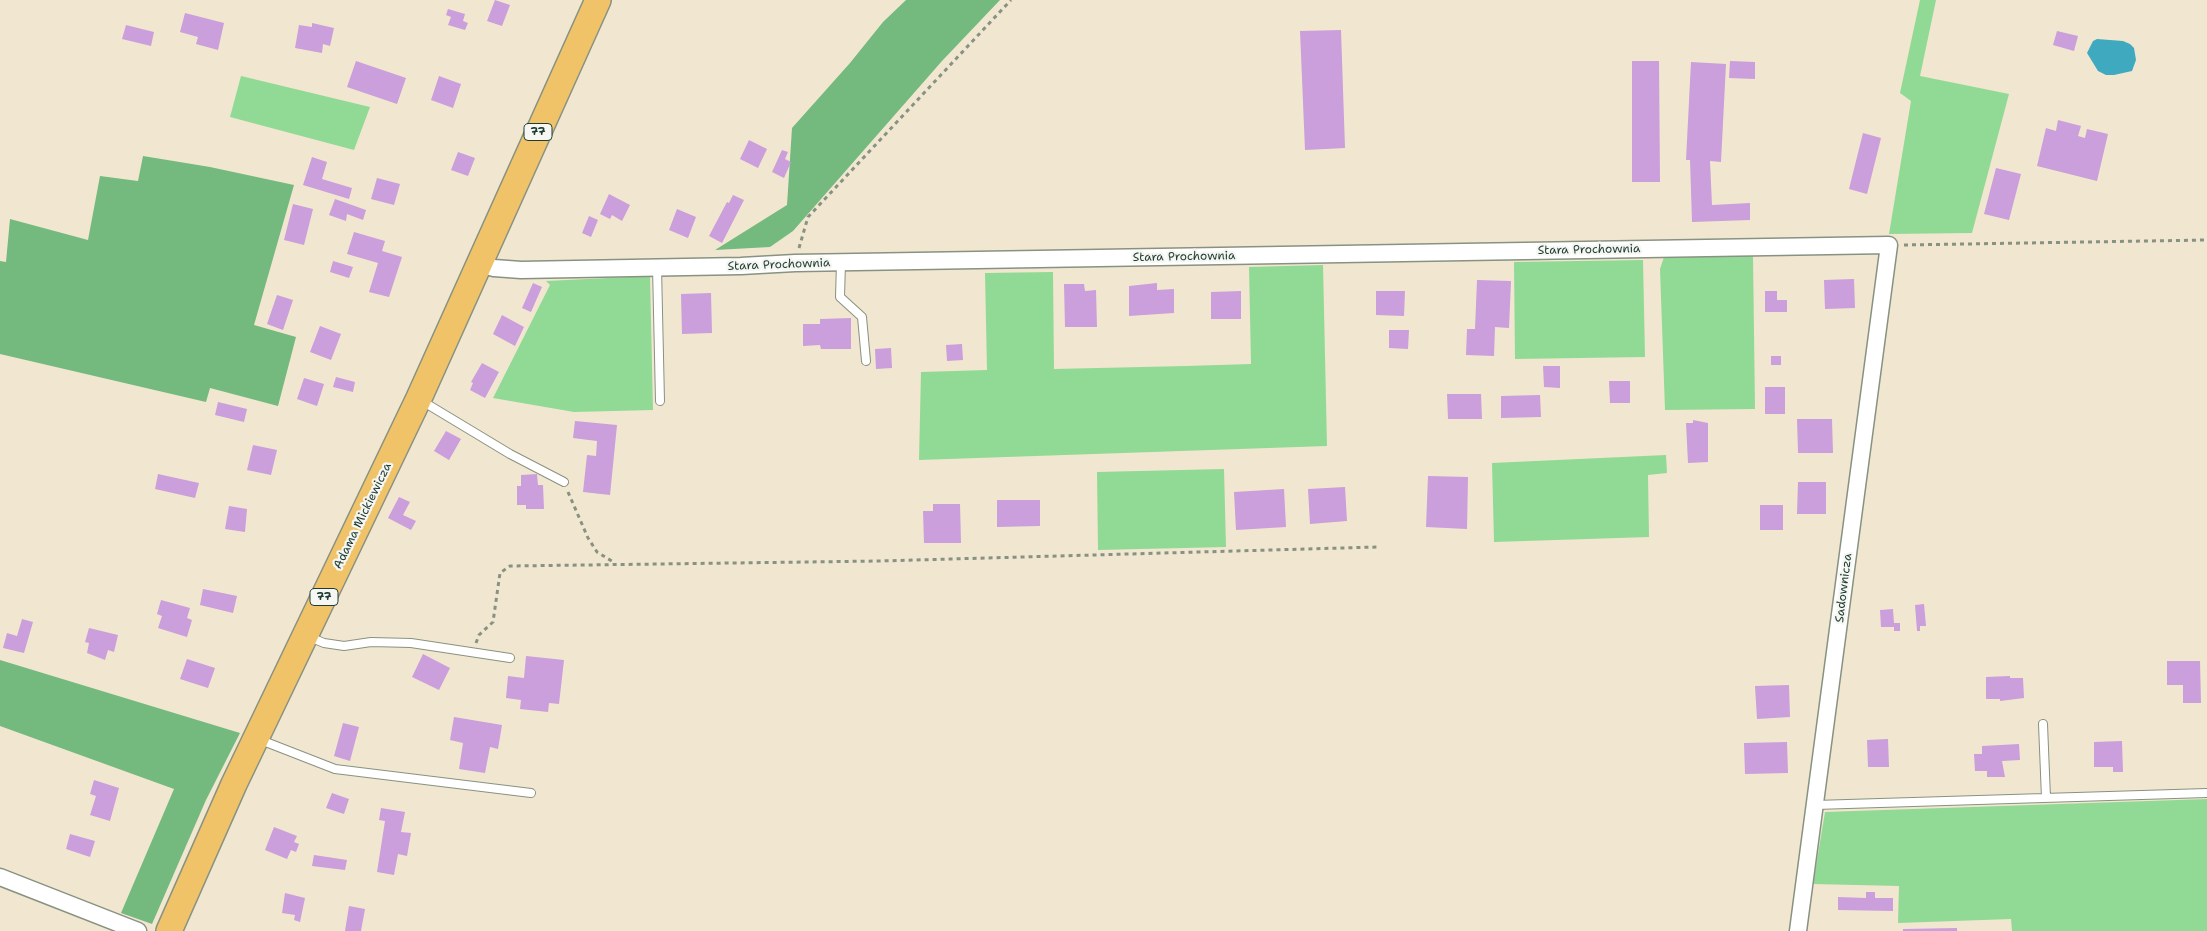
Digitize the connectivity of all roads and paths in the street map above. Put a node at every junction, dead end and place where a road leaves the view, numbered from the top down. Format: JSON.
{"nodes":[{"id":1,"x":598,"y":0,"type":"edge"},
{"id":2,"x":1011,"y":0,"type":"edge"},
{"id":3,"x":2207,"y":240,"type":"edge"},
{"id":4,"x":1889,"y":245,"type":"junction"},
{"id":5,"x":795,"y":263,"type":"junction"},
{"id":6,"x":841,"y":263,"type":"junction"},
{"id":7,"x":479,"y":264,"type":"junction"},
{"id":8,"x":657,"y":268,"type":"junction"},
{"id":9,"x":866,"y":361,"type":"dead end"},
{"id":10,"x":418,"y":398,"type":"junction"},
{"id":11,"x":660,"y":401,"type":"dead end"},
{"id":12,"x":564,"y":482,"type":"joint"},
{"id":13,"x":1377,"y":548,"type":"dead end"},
{"id":14,"x":615,"y":563,"type":"junction"},
{"id":15,"x":305,"y":636,"type":"junction"},
{"id":16,"x":473,"y":654,"type":"junction"},
{"id":17,"x":510,"y":658,"type":"dead end"},
{"id":18,"x":2043,"y":724,"type":"dead end"},
{"id":19,"x":256,"y":738,"type":"junction"},
{"id":20,"x":531,"y":793,"type":"dead end"},
{"id":21,"x":2207,"y":793,"type":"edge"},
{"id":22,"x":2046,"y":798,"type":"junction"},
{"id":23,"x":1815,"y":805,"type":"junction"},
{"id":24,"x":0,"y":877,"type":"edge"},
{"id":25,"x":138,"y":931,"type":"edge"},
{"id":26,"x":169,"y":931,"type":"edge"},
{"id":27,"x":1798,"y":931,"type":"edge"}],
"edges":[{"from":1,"to":7,"type":"main road","number":"77"},
{"from":2,"to":5,"type":"path"},
{"from":3,"to":4,"type":"path"},
{"from":4,"to":6,"type":"street","name":"Stara Prochownia"},
{"from":4,"to":23,"type":"street","name":"Sadownicza"},
{"from":5,"to":6,"type":"street","name":"Stara Prochownia"},
{"from":5,"to":8,"type":"street","name":"Stara Prochownia"},
{"from":6,"to":9,"type":"lane"},
{"from":7,"to":8,"type":"street","name":"Stara Prochownia"},
{"from":7,"to":10,"type":"main road","name":"Adama Mickiewicza","number":"77"},
{"from":8,"to":11,"type":"lane"},
{"from":10,"to":12,"type":"lane"},
{"from":10,"to":15,"type":"main road","name":"Adama Mickiewicza","number":"77"},
{"from":12,"to":14,"type":"path"},
{"from":13,"to":14,"type":"path"},
{"from":14,"to":16,"type":"path"},
{"from":15,"to":16,"type":"lane"},
{"from":15,"to":19,"type":"main road","name":"Adama Mickiewicza","number":"77"},
{"from":16,"to":17,"type":"lane"},
{"from":18,"to":22,"type":"lane"},
{"from":19,"to":20,"type":"lane"},
{"from":19,"to":26,"type":"main road","name":"Adama Mickiewicza","number":"77"},
{"from":21,"to":22,"type":"lane"},
{"from":22,"to":23,"type":"lane"},
{"from":23,"to":27,"type":"street","name":"Sadownicza"},
{"from":24,"to":25,"type":"street"}]}
